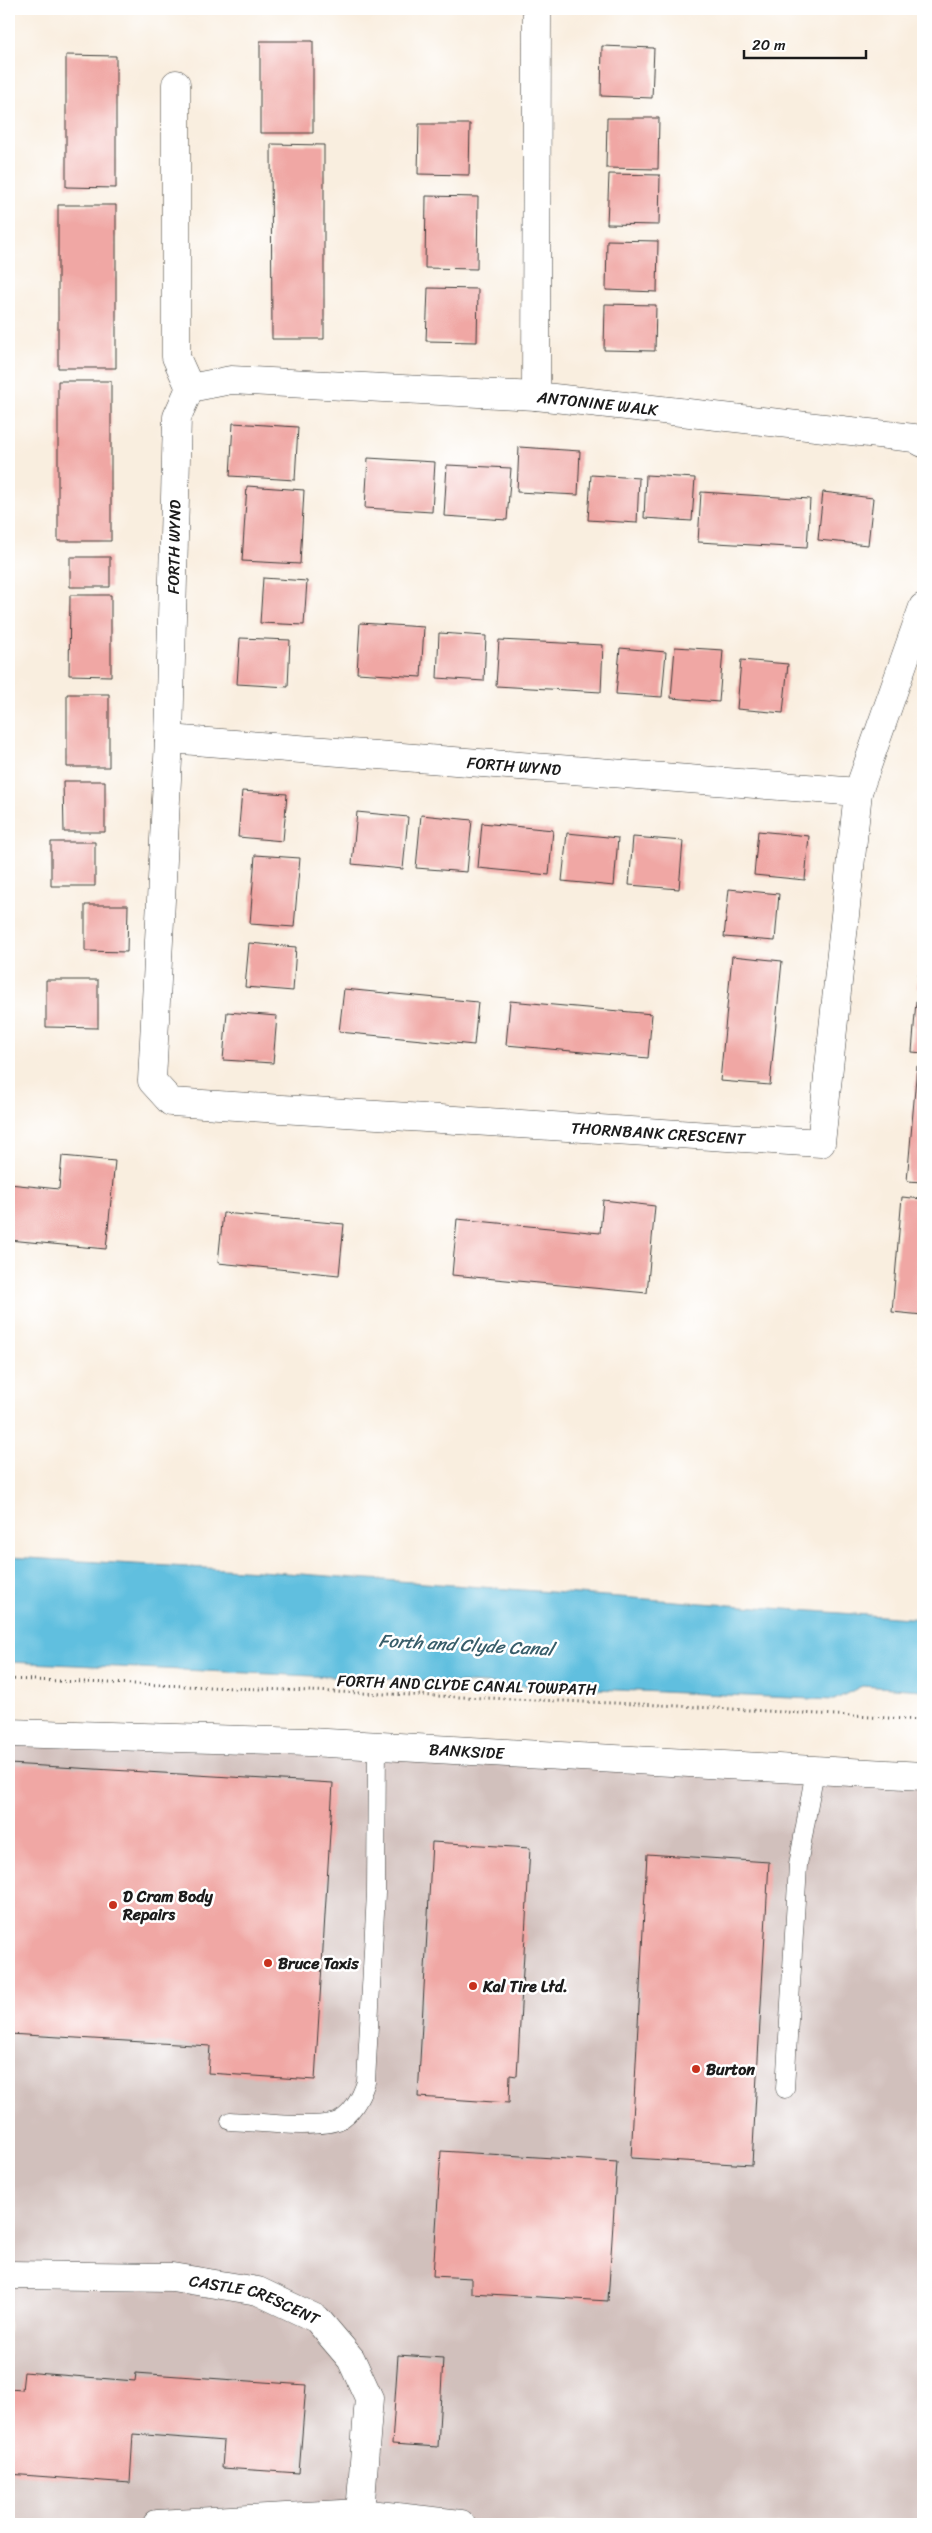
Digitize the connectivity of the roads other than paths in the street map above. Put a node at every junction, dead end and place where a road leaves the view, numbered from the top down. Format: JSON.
{"nodes":[{"id":1,"x":537,"y":9,"type":"edge"},
{"id":2,"x":176,"y":84,"type":"dead end"},
{"id":3,"x":190,"y":388,"type":"junction"},
{"id":4,"x":536,"y":396,"type":"junction"},
{"id":5,"x":923,"y":443,"type":"edge"},
{"id":6,"x":923,"y":607,"type":"edge"},
{"id":7,"x":169,"y":738,"type":"junction"},
{"id":8,"x":858,"y":792,"type":"junction"},
{"id":9,"x":152,"y":1081,"type":"joint"},
{"id":10,"x":9,"y":1733,"type":"edge"},
{"id":11,"x":377,"y":1746,"type":"junction"},
{"id":12,"x":815,"y":1770,"type":"junction"},
{"id":13,"x":923,"y":1776,"type":"edge"},
{"id":14,"x":785,"y":2089,"type":"dead end"},
{"id":15,"x":230,"y":2122,"type":"dead end"},
{"id":16,"x":9,"y":2275,"type":"edge"},
{"id":17,"x":360,"y":2513,"type":"junction"},
{"id":18,"x":157,"y":2524,"type":"edge"},
{"id":19,"x":461,"y":2524,"type":"edge"}],
"edges":[{"from":1,"to":4,"type":"street","name":"ANTONINE WALK"},
{"from":2,"to":3,"type":"street"},
{"from":3,"to":4,"type":"street"},
{"from":3,"to":7,"type":"street","name":"FORTH WYND"},
{"from":4,"to":5,"type":"street","name":"ANTONINE WALK"},
{"from":6,"to":8,"type":"street"},
{"from":7,"to":8,"type":"street","name":"FORTH WYND"},
{"from":7,"to":9,"type":"street","name":"FORTH WYND"},
{"from":8,"to":9,"type":"street","name":"THORNBANK CRESCENT"},
{"from":10,"to":11,"type":"street","name":"BANKSIDE"},
{"from":11,"to":12,"type":"street","name":"BANKSIDE"},
{"from":11,"to":15,"type":"lane"},
{"from":12,"to":13,"type":"street","name":"BANKSIDE"},
{"from":12,"to":14,"type":"lane"},
{"from":16,"to":17,"type":"street","name":"CASTLE CRESCENT"},
{"from":17,"to":18,"type":"street"},
{"from":17,"to":19,"type":"street"}]}
